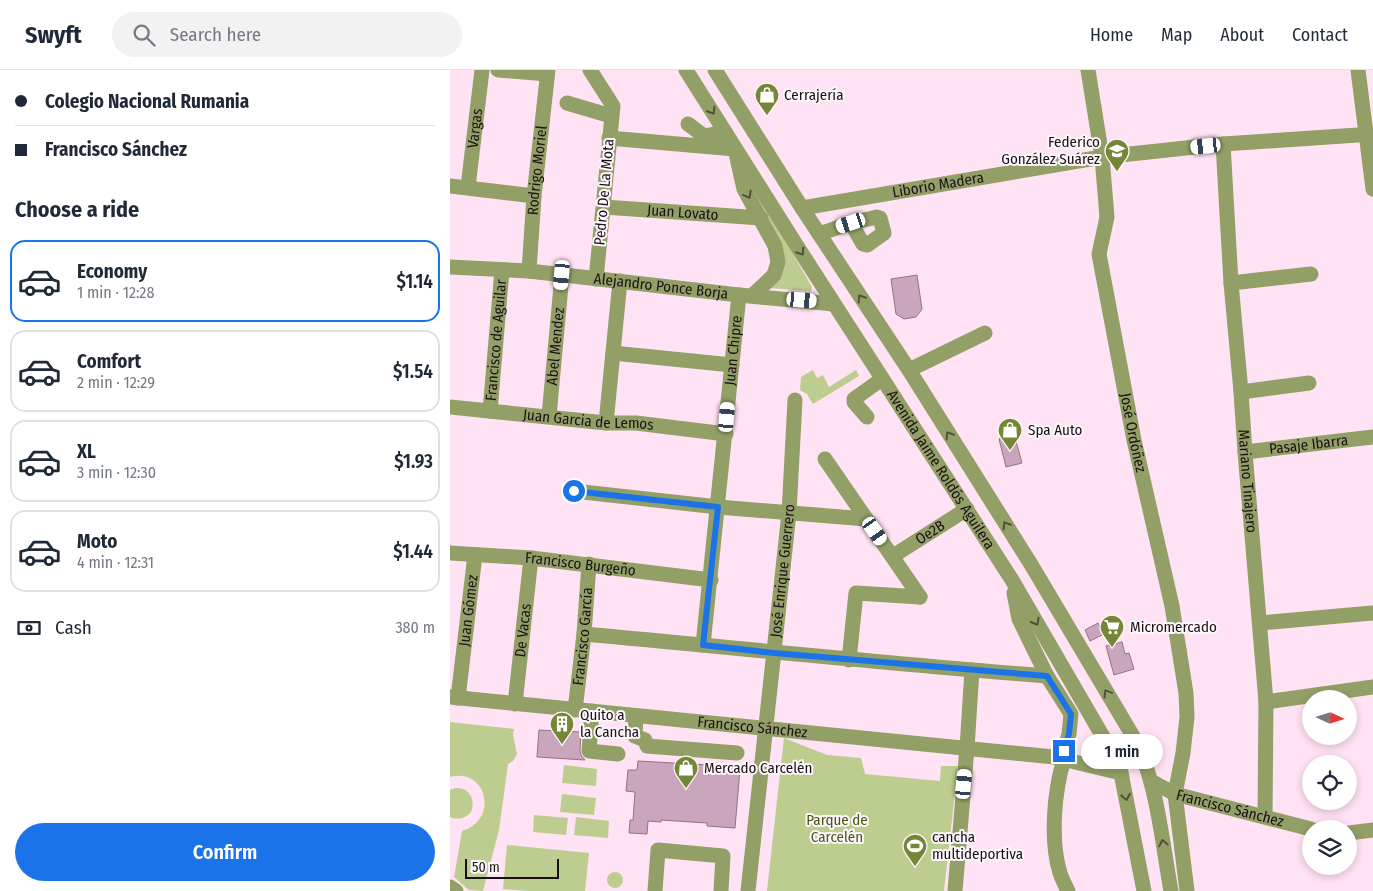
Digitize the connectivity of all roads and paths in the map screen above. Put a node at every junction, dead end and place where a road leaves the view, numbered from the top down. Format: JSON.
{"nodes":[{"id":1,"x":482,"y":70,"type":"edge"},
{"id":2,"x":498,"y":70,"type":"edge"},
{"id":3,"x":590,"y":70,"type":"edge"},
{"id":4,"x":686,"y":70,"type":"edge"},
{"id":5,"x":1088,"y":70,"type":"edge"},
{"id":6,"x":1358,"y":70,"type":"edge"},
{"id":7,"x":720,"y":71,"type":"edge"},
{"id":8,"x":547,"y":72,"type":"edge"},
{"id":9,"x":567,"y":103,"type":"dead end"},
{"id":10,"x":612,"y":111,"type":"junction"},
{"id":11,"x":688,"y":124,"type":"dead end"},
{"id":12,"x":725,"y":132,"type":"junction"},
{"id":13,"x":1370,"y":133,"type":"edge"},
{"id":14,"x":609,"y":138,"type":"junction"},
{"id":15,"x":1223,"y":144,"type":"junction"},
{"id":16,"x":735,"y":148,"type":"junction"},
{"id":17,"x":1102,"y":157,"type":"junction"},
{"id":18,"x":450,"y":186,"type":"edge"},
{"id":19,"x":468,"y":187,"type":"junction"},
{"id":20,"x":1373,"y":189,"type":"edge"},
{"id":21,"x":534,"y":196,"type":"junction"},
{"id":22,"x":604,"y":207,"type":"junction"},
{"id":23,"x":802,"y":208,"type":"junction"},
{"id":24,"x":761,"y":218,"type":"junction"},
{"id":25,"x":851,"y":223,"type":"dead end"},
{"id":26,"x":819,"y":234,"type":"junction"},
{"id":27,"x":450,"y":267,"type":"edge"},
{"id":28,"x":502,"y":270,"type":"junction"},
{"id":29,"x":529,"y":271,"type":"junction"},
{"id":30,"x":1311,"y":274,"type":"dead end"},
{"id":31,"x":562,"y":275,"type":"junction"},
{"id":32,"x":596,"y":278,"type":"junction"},
{"id":33,"x":620,"y":282,"type":"junction"},
{"id":34,"x":1230,"y":283,"type":"junction"},
{"id":35,"x":746,"y":295,"type":"junction"},
{"id":36,"x":834,"y":304,"type":"junction"},
{"id":37,"x":984,"y":334,"type":"dead end"},
{"id":38,"x":613,"y":354,"type":"junction"},
{"id":39,"x":732,"y":365,"type":"junction"},
{"id":40,"x":908,"y":370,"type":"junction"},
{"id":41,"x":882,"y":378,"type":"junction"},
{"id":42,"x":1309,"y":383,"type":"dead end"},
{"id":43,"x":1241,"y":392,"type":"junction"},
{"id":44,"x":795,"y":400,"type":"dead end"},
{"id":45,"x":450,"y":407,"type":"edge"},
{"id":46,"x":490,"y":411,"type":"junction"},
{"id":47,"x":549,"y":416,"type":"junction"},
{"id":48,"x":867,"y":418,"type":"dead end"},
{"id":49,"x":606,"y":423,"type":"junction"},
{"id":50,"x":726,"y":434,"type":"junction"},
{"id":51,"x":1373,"y":437,"type":"edge"},
{"id":52,"x":1245,"y":452,"type":"junction"},
{"id":53,"x":824,"y":459,"type":"dead end"},
{"id":54,"x":975,"y":476,"type":"junction"},
{"id":55,"x":574,"y":491,"type":"dead end"},
{"id":56,"x":954,"y":491,"type":"junction"},
{"id":57,"x":718,"y":507,"type":"junction"},
{"id":58,"x":967,"y":510,"type":"junction"},
{"id":59,"x":789,"y":513,"type":"junction"},
{"id":60,"x":866,"y":519,"type":"junction"},
{"id":61,"x":450,"y":552,"type":"edge"},
{"id":62,"x":475,"y":555,"type":"junction"},
{"id":63,"x":893,"y":556,"type":"junction"},
{"id":64,"x":531,"y":558,"type":"junction"},
{"id":65,"x":589,"y":564,"type":"junction"},
{"id":66,"x":1032,"y":566,"type":"junction"},
{"id":67,"x":711,"y":580,"type":"junction"},
{"id":68,"x":1012,"y":580,"type":"junction"},
{"id":69,"x":1372,"y":612,"type":"dead end"},
{"id":70,"x":1260,"y":624,"type":"junction"},
{"id":71,"x":584,"y":634,"type":"junction"},
{"id":72,"x":703,"y":645,"type":"junction"},
{"id":73,"x":774,"y":653,"type":"junction"},
{"id":74,"x":849,"y":660,"type":"junction"},
{"id":75,"x":972,"y":670,"type":"junction"},
{"id":76,"x":1047,"y":676,"type":"junction"},
{"id":77,"x":1373,"y":688,"type":"edge"},
{"id":78,"x":454,"y":698,"type":"edge"},
{"id":79,"x":1266,"y":702,"type":"junction"},
{"id":80,"x":515,"y":704,"type":"junction"},
{"id":81,"x":575,"y":710,"type":"junction"},
{"id":82,"x":592,"y":711,"type":"junction"},
{"id":83,"x":636,"y":716,"type":"junction"},
{"id":84,"x":765,"y":728,"type":"junction"},
{"id":85,"x":967,"y":748,"type":"junction"},
{"id":86,"x":618,"y":754,"type":"dead end"},
{"id":87,"x":737,"y":754,"type":"dead end"},
{"id":88,"x":1059,"y":758,"type":"junction"},
{"id":89,"x":1121,"y":773,"type":"junction"},
{"id":90,"x":1151,"y":781,"type":"junction"},
{"id":91,"x":1175,"y":794,"type":"junction"},
{"id":92,"x":1265,"y":817,"type":"junction"},
{"id":93,"x":1302,"y":827,"type":"edge"},
{"id":94,"x":1373,"y":830,"type":"edge"},
{"id":95,"x":1357,"y":832,"type":"edge"},
{"id":96,"x":721,"y":884,"type":"edge"},
{"id":97,"x":450,"y":887,"type":"edge"},
{"id":98,"x":748,"y":887,"type":"edge"},
{"id":99,"x":456,"y":891,"type":"edge"},
{"id":100,"x":655,"y":891,"type":"edge"},
{"id":101,"x":955,"y":891,"type":"edge"},
{"id":102,"x":1068,"y":891,"type":"edge"},
{"id":103,"x":1144,"y":891,"type":"edge"},
{"id":104,"x":1171,"y":891,"type":"edge"},
{"id":105,"x":1187,"y":891,"type":"edge"}],
"edges":[{"from":1,"to":19,"type":"street","name":"Vargas"},
{"from":2,"to":8,"type":"street"},
{"from":3,"to":10,"type":"street"},
{"from":4,"to":12,"type":"street","name":"Avenida Jaime Roldós Aguilera","one_way":true},
{"from":5,"to":17,"type":"street","name":"José Ordóñez"},
{"from":6,"to":13,"type":"street"},
{"from":7,"to":23,"type":"street","name":"Avenida Jaime Roldós Aguilera"},
{"from":8,"to":21,"type":"street","name":"Rodrigo Moriel"},
{"from":9,"to":10,"type":"street"},
{"from":10,"to":14,"type":"street","name":"Pedro De La Mota"},
{"from":11,"to":12,"type":"street"},
{"from":12,"to":16,"type":"street","name":"Avenida Jaime Roldós Aguilera"},
{"from":13,"to":15,"type":"street","name":"Liborio Madera"},
{"from":13,"to":20,"type":"street"},
{"from":14,"to":16,"type":"street"},
{"from":14,"to":22,"type":"street","name":"Pedro De La Mota"},
{"from":15,"to":17,"type":"street","name":"Liborio Madera"},
{"from":15,"to":34,"type":"street","name":"Mariano Tinajero"},
{"from":16,"to":24,"type":"street","one_way":true},
{"from":16,"to":36,"type":"street","name":"Avenida Jaime Roldós Aguilera","one_way":true},
{"from":17,"to":23,"type":"street","name":"Liborio Madera"},
{"from":17,"to":91,"type":"street","name":"José Ordóñez"},
{"from":18,"to":19,"type":"street"},
{"from":19,"to":21,"type":"street"},
{"from":21,"to":29,"type":"street","name":"Rodrigo Moriel"},
{"from":22,"to":24,"type":"street","name":"Juan Lovato"},
{"from":22,"to":32,"type":"street","name":"Pedro De La Mota"},
{"from":23,"to":26,"type":"street","name":"Avenida Jaime Roldós Aguilera"},
{"from":24,"to":35,"type":"street"},
{"from":25,"to":26,"type":"street"},
{"from":40,"to":26,"type":"street","name":"Avenida Jaime Roldós Aguilera","one_way":true},
{"from":27,"to":28,"type":"street","name":"Alejandro Ponce Borja"},
{"from":28,"to":29,"type":"street","name":"Alejandro Ponce Borja"},
{"from":28,"to":46,"type":"street","name":"Francisco de Aguilar"},
{"from":29,"to":31,"type":"street","name":"Alejandro Ponce Borja"},
{"from":30,"to":34,"type":"street"},
{"from":31,"to":32,"type":"street","name":"Alejandro Ponce Borja"},
{"from":31,"to":47,"type":"street","name":"Abel Mendez"},
{"from":32,"to":33,"type":"street","name":"Alejandro Ponce Borja"},
{"from":33,"to":35,"type":"street","name":"Alejandro Ponce Borja"},
{"from":33,"to":38,"type":"street"},
{"from":34,"to":43,"type":"street","name":"Mariano Tinajero"},
{"from":35,"to":36,"type":"street","name":"Alejandro Ponce Borja"},
{"from":35,"to":39,"type":"street","name":"Juan Chipre"},
{"from":36,"to":41,"type":"street","name":"Avenida Jaime Roldós Aguilera"},
{"from":37,"to":40,"type":"street"},
{"from":38,"to":39,"type":"street"},
{"from":38,"to":49,"type":"street"},
{"from":39,"to":50,"type":"street","name":"Juan Chipre"},
{"from":54,"to":40,"type":"street","name":"Avenida Jaime Roldós Aguilera","one_way":true},
{"from":41,"to":48,"type":"street"},
{"from":41,"to":56,"type":"street","name":"Avenida Jaime Roldós Aguilera"},
{"from":42,"to":43,"type":"street"},
{"from":43,"to":52,"type":"street","name":"Mariano Tinajero"},
{"from":44,"to":59,"type":"street","name":"José Enrique Guerrero"},
{"from":45,"to":46,"type":"street","name":"Juan Garcia de Lemos"},
{"from":46,"to":47,"type":"street","name":"Juan Garcia de Lemos"},
{"from":47,"to":49,"type":"street","name":"Juan Garcia de Lemos"},
{"from":49,"to":50,"type":"street","name":"Juan Garcia de Lemos"},
{"from":50,"to":57,"type":"street","name":"Juan Chipre"},
{"from":51,"to":52,"type":"street","name":"Pasaje Ibarra"},
{"from":52,"to":70,"type":"street","name":"Mariano Tinajero"},
{"from":53,"to":60,"type":"street"},
{"from":54,"to":56,"type":"street"},
{"from":66,"to":54,"type":"street","name":"Avenida Jaime Roldós Aguilera","one_way":true},
{"from":55,"to":57,"type":"street"},
{"from":56,"to":58,"type":"street","name":"Avenida Jaime Roldós Aguilera"},
{"from":57,"to":59,"type":"street"},
{"from":57,"to":67,"type":"street","name":"Juan Chipre"},
{"from":58,"to":63,"type":"street","name":"Oe2B"},
{"from":58,"to":68,"type":"street","name":"Avenida Jaime Roldós Aguilera"},
{"from":59,"to":60,"type":"street"},
{"from":59,"to":73,"type":"street","name":"José Enrique Guerrero"},
{"from":60,"to":63,"type":"street"},
{"from":61,"to":62,"type":"street","name":"Francisco Burgeño"},
{"from":62,"to":64,"type":"street","name":"Francisco Burgeño"},
{"from":62,"to":78,"type":"street","name":"Juan Gómez"},
{"from":63,"to":74,"type":"street"},
{"from":64,"to":65,"type":"street","name":"Francisco Burgeño"},
{"from":64,"to":80,"type":"street","name":"De Vacas"},
{"from":65,"to":67,"type":"street","name":"Francisco Burgeño"},
{"from":65,"to":71,"type":"street","name":"Francisco García"},
{"from":66,"to":68,"type":"street"},
{"from":90,"to":66,"type":"street","name":"Avenida Jaime Roldós Aguilera","one_way":true},
{"from":67,"to":72,"type":"street","name":"Juan Chipre"},
{"from":68,"to":76,"type":"street"},
{"from":68,"to":89,"type":"street","name":"Avenida Jaime Roldós Aguilera","one_way":true},
{"from":69,"to":70,"type":"street"},
{"from":70,"to":79,"type":"street","name":"Mariano Tinajero"},
{"from":71,"to":72,"type":"street"},
{"from":71,"to":81,"type":"street","name":"Francisco García"},
{"from":72,"to":73,"type":"street"},
{"from":73,"to":74,"type":"street"},
{"from":73,"to":84,"type":"street","name":"José Enrique Guerrero"},
{"from":74,"to":75,"type":"street"},
{"from":75,"to":76,"type":"street"},
{"from":75,"to":85,"type":"street"},
{"from":76,"to":88,"type":"street"},
{"from":77,"to":79,"type":"street"},
{"from":78,"to":80,"type":"street","name":"Francisco Sánchez"},
{"from":79,"to":92,"type":"street","name":"Mariano Tinajero"},
{"from":80,"to":81,"type":"street","name":"Francisco Sánchez"},
{"from":81,"to":82,"type":"street","name":"Francisco Sánchez"},
{"from":82,"to":83,"type":"street","name":"Francisco Sánchez"},
{"from":82,"to":86,"type":"street"},
{"from":83,"to":84,"type":"street","name":"Francisco Sánchez"},
{"from":83,"to":87,"type":"street"},
{"from":84,"to":85,"type":"street","name":"Francisco Sánchez"},
{"from":84,"to":98,"type":"street","name":"José Enrique Guerrero"},
{"from":85,"to":88,"type":"street","name":"Francisco Sánchez"},
{"from":85,"to":101,"type":"street"},
{"from":88,"to":89,"type":"street","name":"Francisco Sánchez"},
{"from":88,"to":102,"type":"street"},
{"from":89,"to":103,"type":"street","name":"Avenida Jaime Roldós Aguilera","one_way":true},
{"from":90,"to":91,"type":"street","name":"Francisco Sánchez"},
{"from":104,"to":90,"type":"street","name":"Avenida Jaime Roldós Aguilera","one_way":true},
{"from":91,"to":92,"type":"street","name":"Francisco Sánchez"},
{"from":91,"to":105,"type":"street","name":"José Ordóñez"},
{"from":92,"to":93,"type":"street","name":"Francisco Sánchez"},
{"from":94,"to":95,"type":"street"},
{"from":96,"to":98,"type":"street"},
{"from":96,"to":100,"type":"street"},
{"from":97,"to":99,"type":"street"}]}
